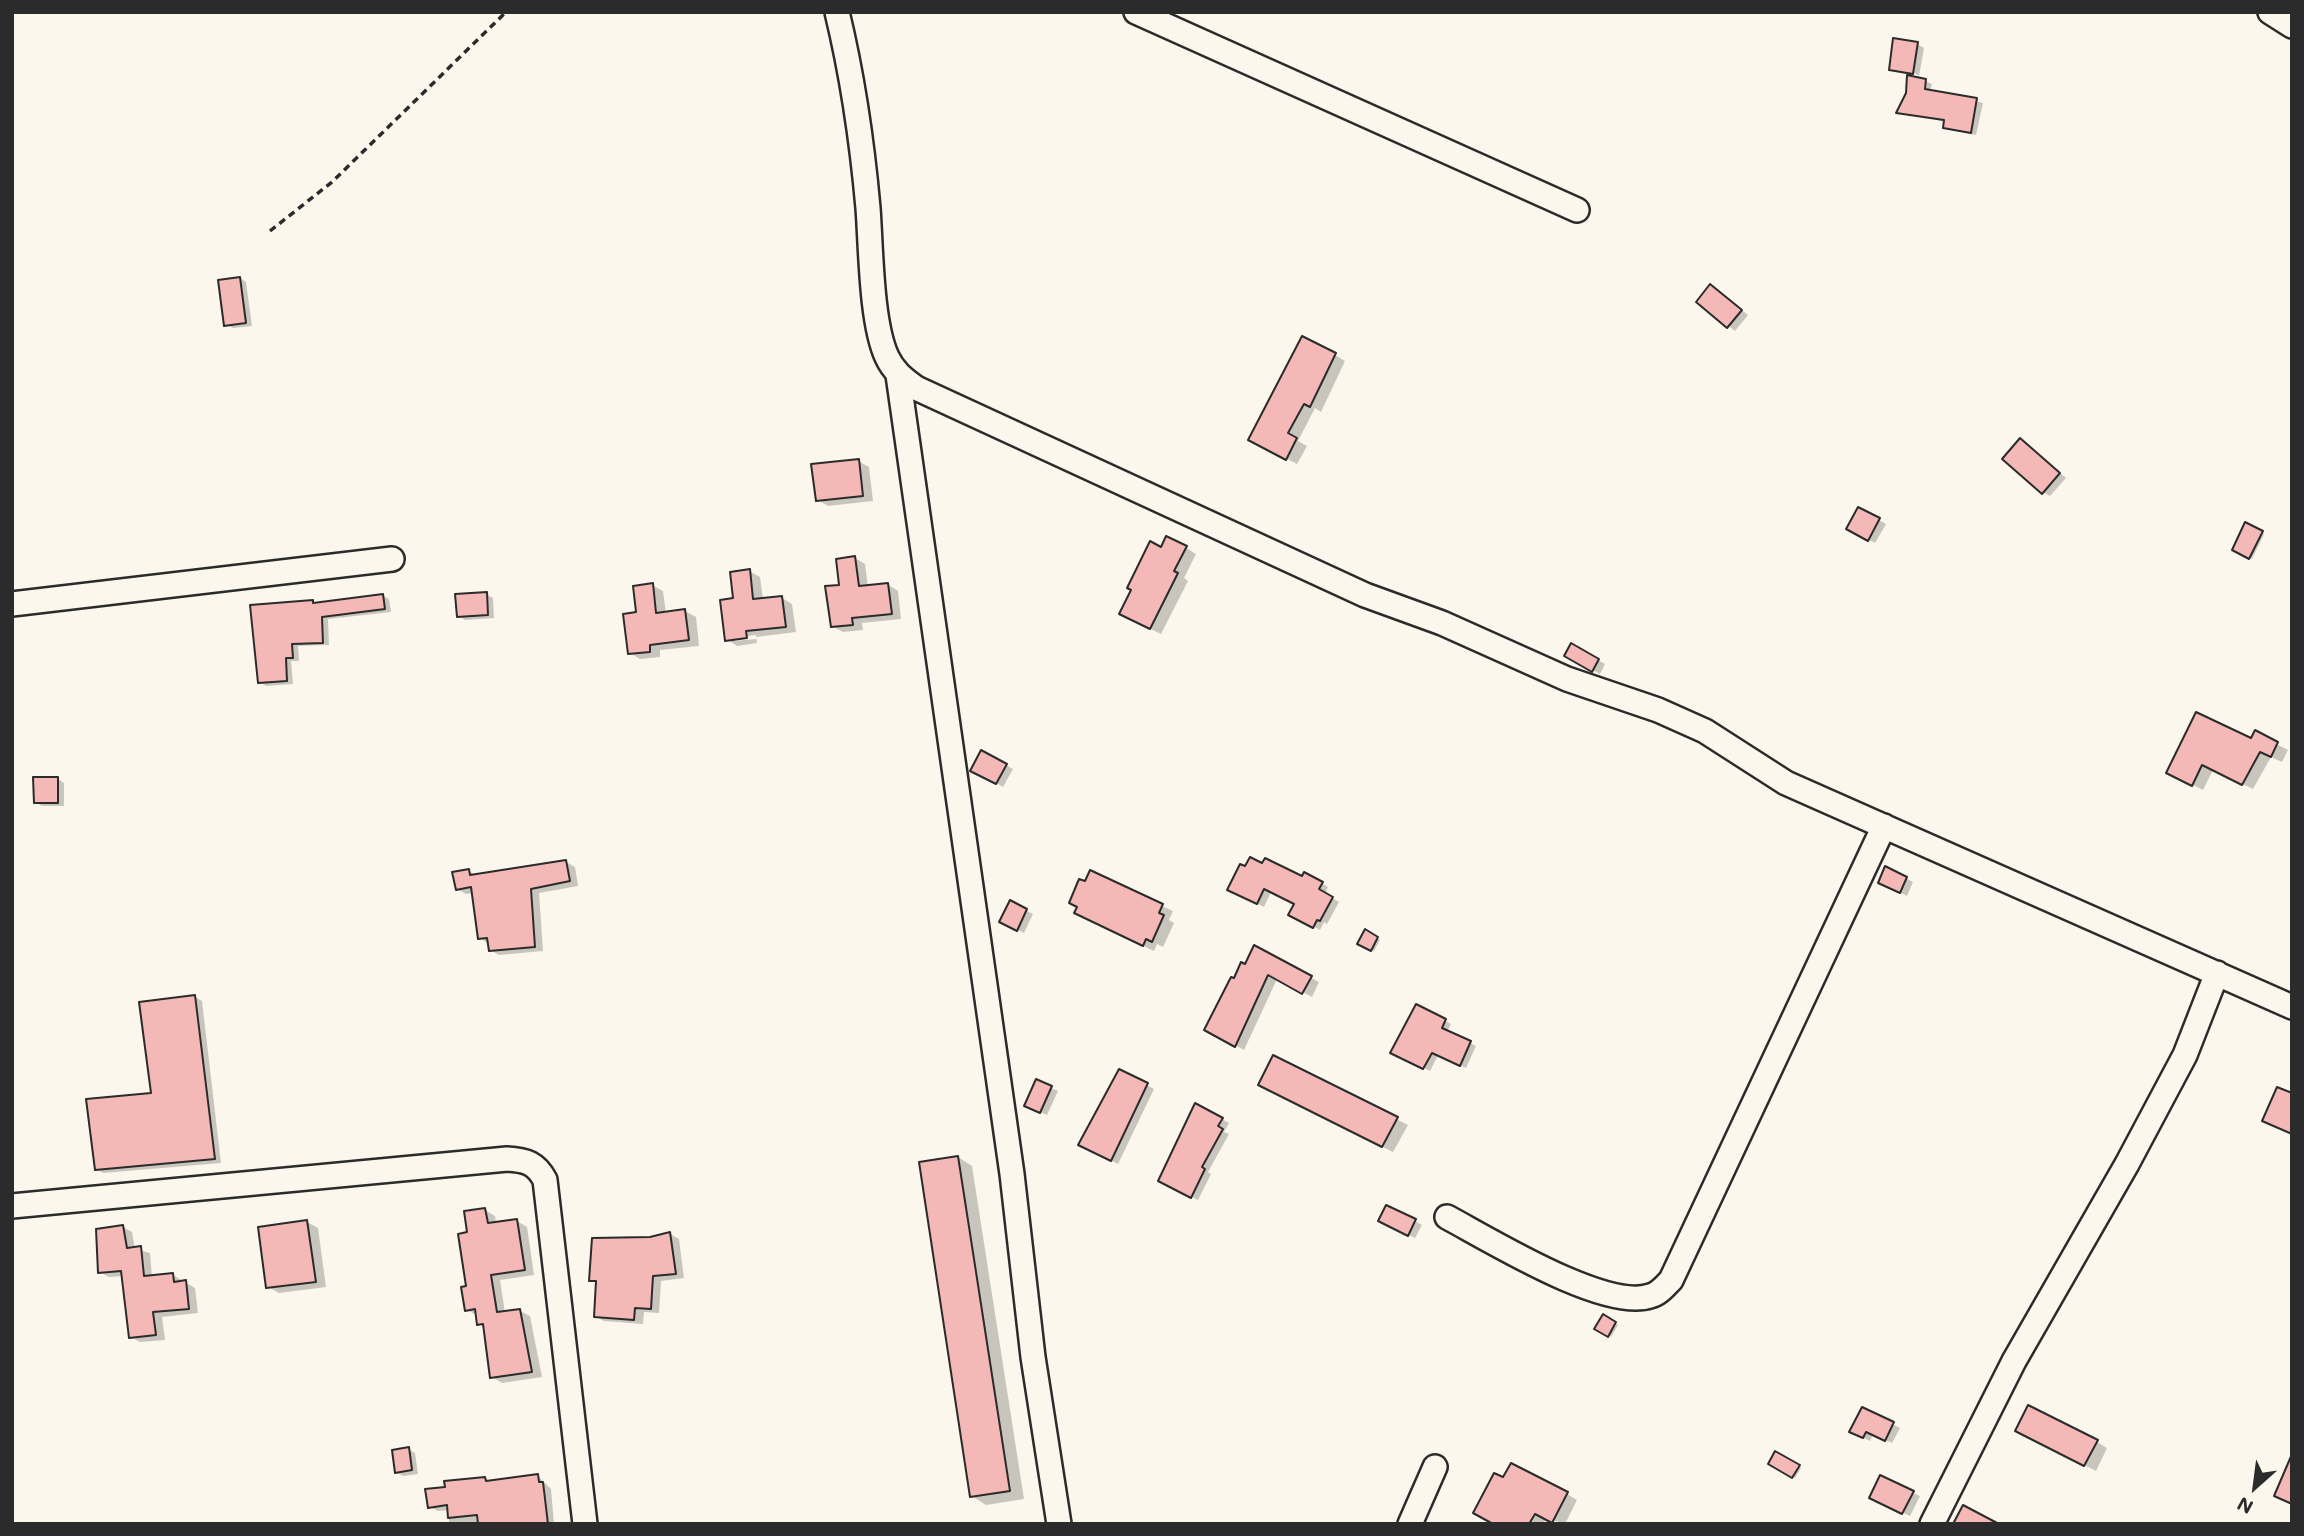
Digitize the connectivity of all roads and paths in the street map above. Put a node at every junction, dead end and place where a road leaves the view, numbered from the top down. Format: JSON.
{"nodes":[{"id":1,"x":506,"y":12,"type":"edge"},
{"id":2,"x":836,"y":12,"type":"edge"},
{"id":3,"x":1136,"y":12,"type":"edge"},
{"id":4,"x":2270,"y":12,"type":"edge"},
{"id":5,"x":2292,"y":26,"type":"edge"},
{"id":6,"x":1577,"y":210,"type":"dead end"},
{"id":7,"x":270,"y":231,"type":"dead end"},
{"id":8,"x":898,"y":375,"type":"junction"},
{"id":9,"x":392,"y":559,"type":"dead end"},
{"id":10,"x":12,"y":604,"type":"edge"},
{"id":11,"x":1884,"y":826,"type":"junction"},
{"id":12,"x":2217,"y":973,"type":"junction"},
{"id":13,"x":2292,"y":1007,"type":"edge"},
{"id":14,"x":12,"y":1206,"type":"edge"},
{"id":15,"x":1447,"y":1217,"type":"dead end"},
{"id":16,"x":1435,"y":1467,"type":"dead end"},
{"id":17,"x":585,"y":1524,"type":"edge"},
{"id":18,"x":1059,"y":1524,"type":"edge"},
{"id":19,"x":1409,"y":1524,"type":"edge"},
{"id":20,"x":1933,"y":1524,"type":"edge"}],
"edges":[{"from":1,"to":7,"type":"path"},
{"from":2,"to":8,"type":"street"},
{"from":3,"to":6,"type":"street"},
{"from":4,"to":5,"type":"street"},
{"from":8,"to":11,"type":"street"},
{"from":8,"to":18,"type":"street"},
{"from":9,"to":10,"type":"street"},
{"from":11,"to":12,"type":"street"},
{"from":11,"to":15,"type":"street"},
{"from":12,"to":13,"type":"street"},
{"from":12,"to":20,"type":"street"},
{"from":14,"to":17,"type":"street"},
{"from":16,"to":19,"type":"street"}]}
